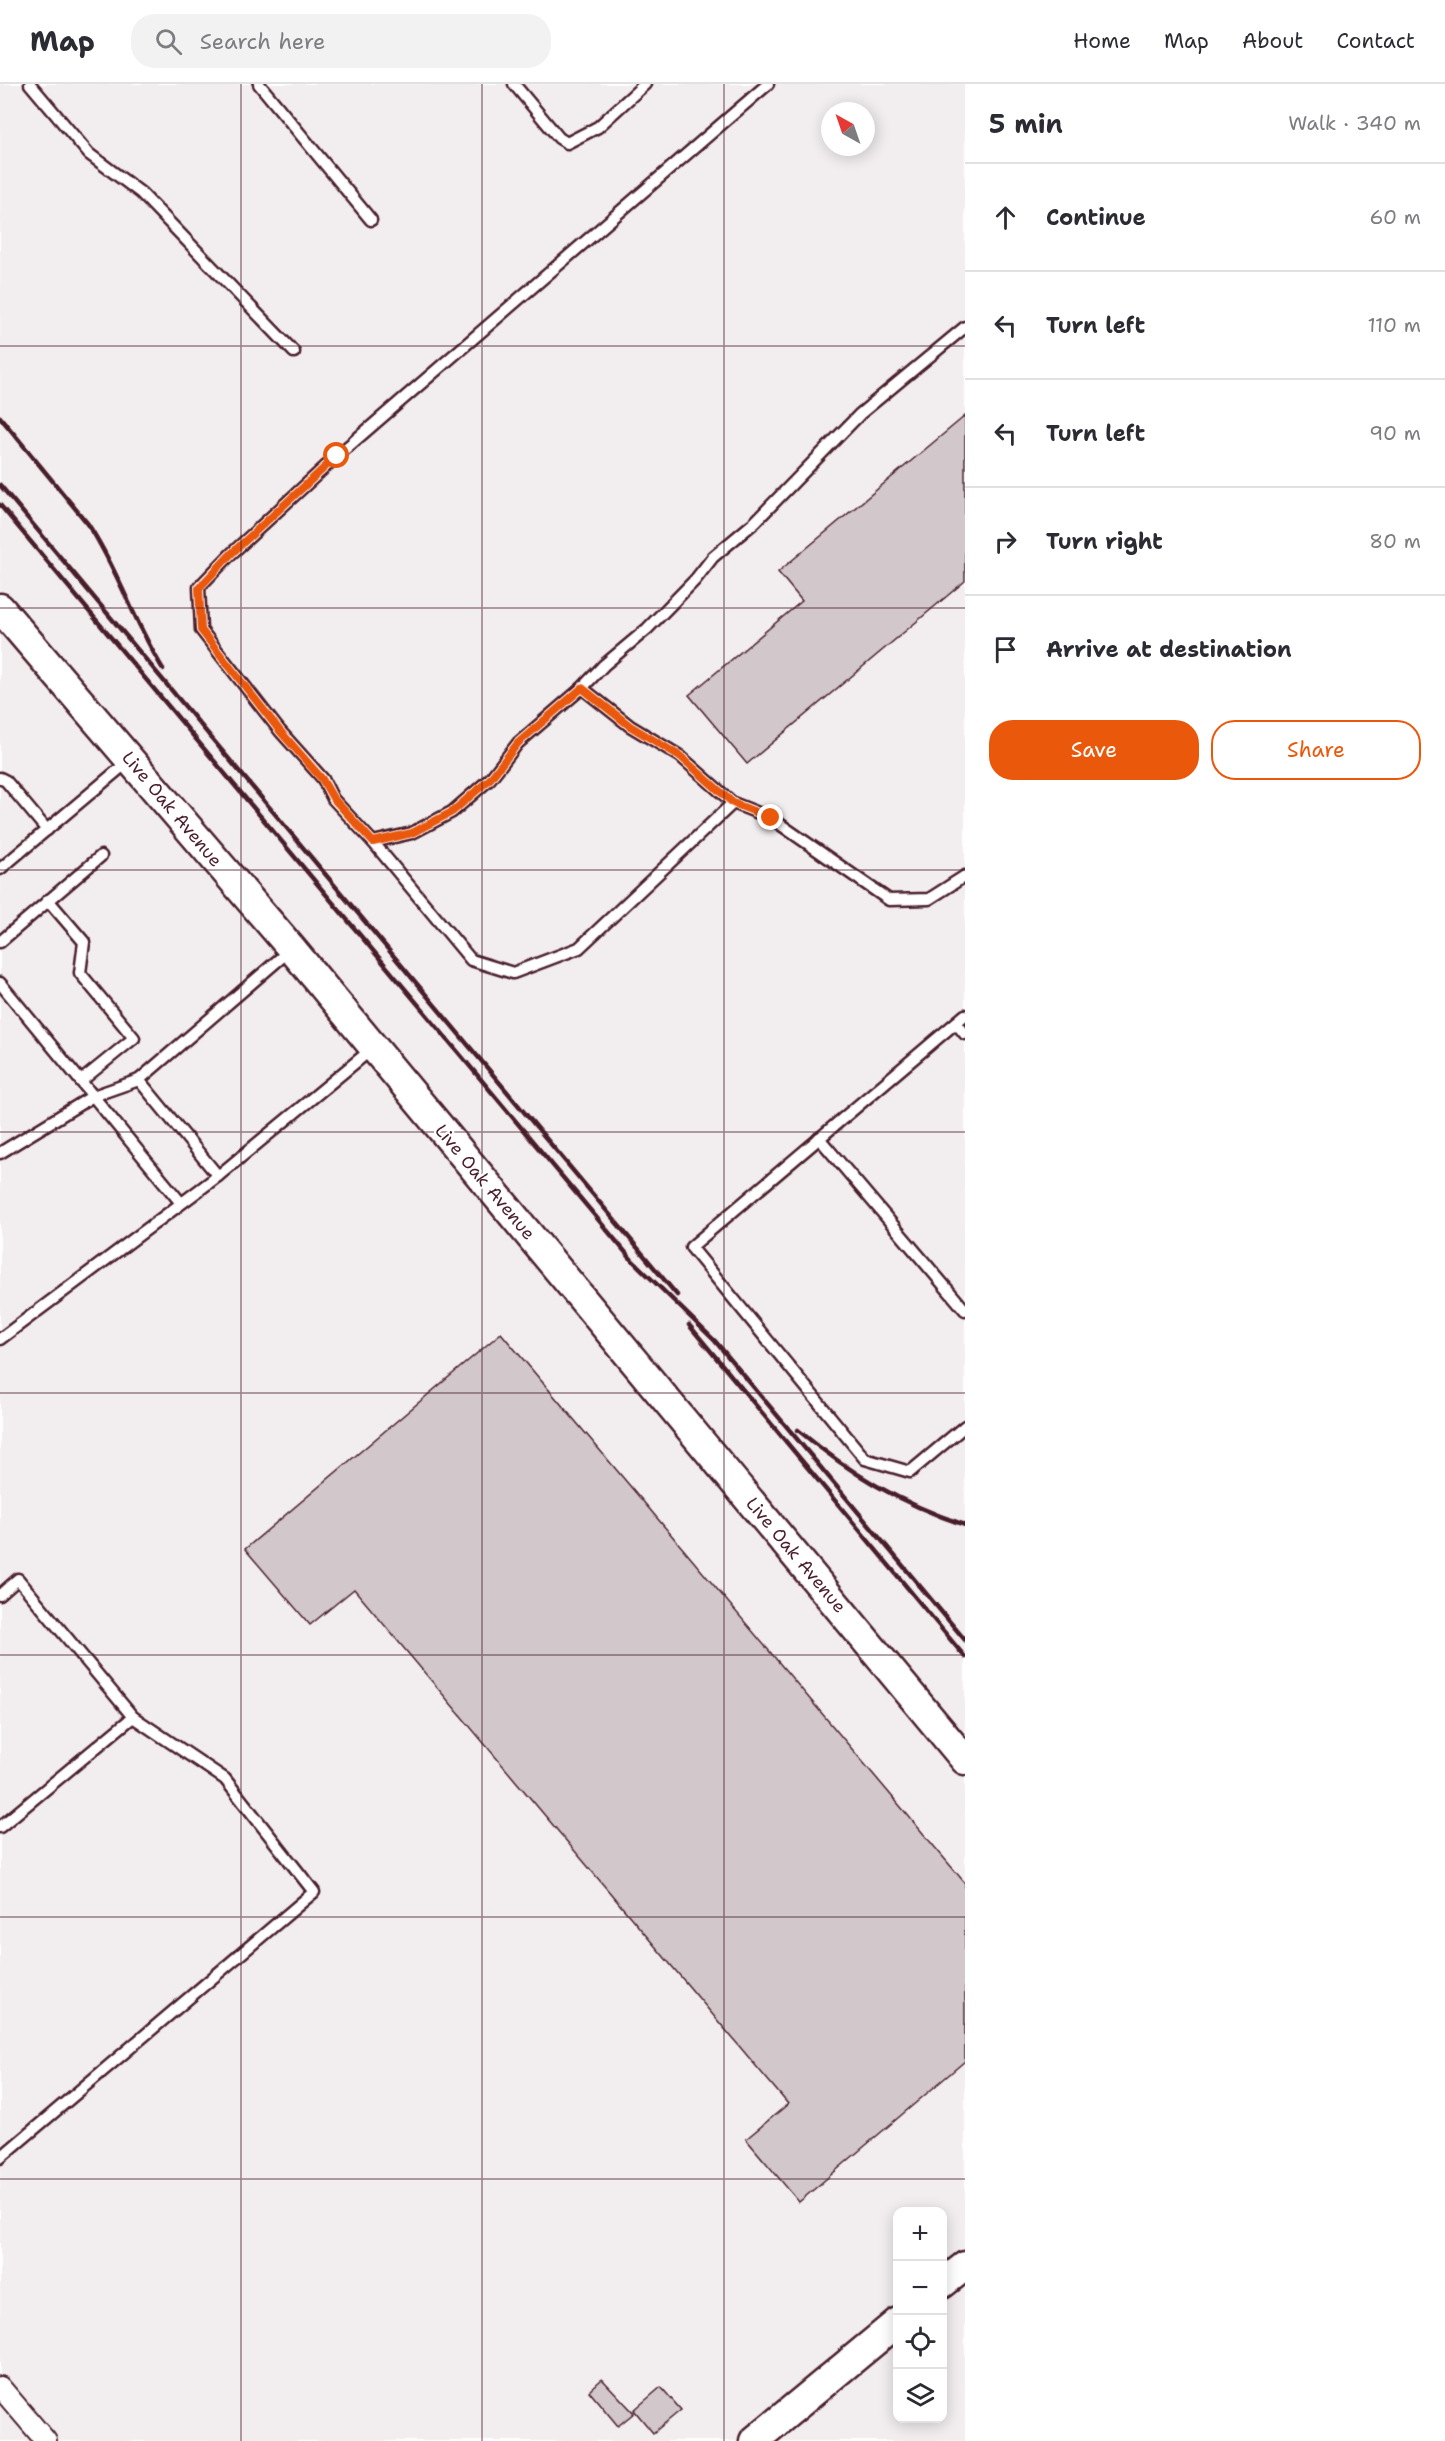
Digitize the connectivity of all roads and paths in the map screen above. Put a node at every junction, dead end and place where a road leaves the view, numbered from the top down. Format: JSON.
{"nodes":[{"id":1,"x":30,"y":84,"type":"edge"},
{"id":2,"x":259,"y":84,"type":"edge"},
{"id":3,"x":514,"y":84,"type":"edge"},
{"id":4,"x":645,"y":84,"type":"edge"},
{"id":5,"x":768,"y":84,"type":"edge"},
{"id":6,"x":371,"y":220,"type":"dead end"},
{"id":7,"x":965,"y":327,"type":"edge"},
{"id":8,"x":294,"y":352,"type":"dead end"},
{"id":9,"x":0,"y":608,"type":"edge"},
{"id":10,"x":582,"y":688,"type":"junction"},
{"id":11,"x":130,"y":760,"type":"junction"},
{"id":12,"x":0,"y":778,"type":"edge"},
{"id":13,"x":733,"y":803,"type":"junction"},
{"id":14,"x":47,"y":830,"type":"junction"},
{"id":15,"x":373,"y":842,"type":"junction"},
{"id":16,"x":101,"y":856,"type":"dead end"},
{"id":17,"x":0,"y":869,"type":"edge"},
{"id":18,"x":965,"y":876,"type":"edge"},
{"id":19,"x":48,"y":900,"type":"junction"},
{"id":20,"x":0,"y":942,"type":"edge"},
{"id":21,"x":292,"y":949,"type":"junction"},
{"id":22,"x":0,"y":983,"type":"edge"},
{"id":23,"x":965,"y":1015,"type":"edge"},
{"id":24,"x":956,"y":1023,"type":"junction"},
{"id":25,"x":965,"y":1034,"type":"edge"},
{"id":26,"x":374,"y":1048,"type":"junction"},
{"id":27,"x":139,"y":1080,"type":"junction"},
{"id":28,"x":81,"y":1081,"type":"junction"},
{"id":29,"x":93,"y":1096,"type":"junction"},
{"id":30,"x":819,"y":1138,"type":"junction"},
{"id":31,"x":0,"y":1153,"type":"edge"},
{"id":32,"x":218,"y":1176,"type":"junction"},
{"id":33,"x":181,"y":1203,"type":"junction"},
{"id":34,"x":965,"y":1310,"type":"edge"},
{"id":35,"x":0,"y":1339,"type":"edge"},
{"id":36,"x":965,"y":1425,"type":"edge"},
{"id":37,"x":0,"y":1595,"type":"edge"},
{"id":38,"x":133,"y":1717,"type":"junction"},
{"id":39,"x":965,"y":1760,"type":"edge"},
{"id":40,"x":0,"y":1827,"type":"edge"},
{"id":41,"x":0,"y":2158,"type":"edge"},
{"id":42,"x":965,"y":2266,"type":"edge"},
{"id":43,"x":947,"y":2280,"type":"edge"},
{"id":44,"x":893,"y":2325,"type":"edge"},
{"id":45,"x":0,"y":2387,"type":"edge"},
{"id":46,"x":46,"y":2441,"type":"edge"},
{"id":47,"x":754,"y":2441,"type":"edge"}],
"edges":[{"from":1,"to":8,"type":"lane"},
{"from":2,"to":6,"type":"lane"},
{"from":3,"to":4,"type":"lane"},
{"from":5,"to":15,"type":"lane"},
{"from":7,"to":10,"type":"lane"},
{"from":9,"to":11,"type":"street","name":"Live Oak Avenue"},
{"from":10,"to":13,"type":"lane"},
{"from":10,"to":15,"type":"lane"},
{"from":11,"to":14,"type":"lane"},
{"from":11,"to":21,"type":"street","name":"Live Oak Avenue"},
{"from":12,"to":14,"type":"lane"},
{"from":13,"to":15,"type":"lane"},
{"from":13,"to":18,"type":"lane"},
{"from":14,"to":17,"type":"lane"},
{"from":16,"to":19,"type":"lane"},
{"from":19,"to":20,"type":"lane"},
{"from":19,"to":28,"type":"lane"},
{"from":21,"to":26,"type":"street","name":"Live Oak Avenue"},
{"from":21,"to":27,"type":"lane"},
{"from":22,"to":28,"type":"lane"},
{"from":23,"to":24,"type":"lane"},
{"from":24,"to":25,"type":"lane"},
{"from":24,"to":30,"type":"lane"},
{"from":26,"to":32,"type":"lane"},
{"from":26,"to":39,"type":"street","name":"Live Oak Avenue"},
{"from":27,"to":29,"type":"lane"},
{"from":27,"to":32,"type":"lane"},
{"from":28,"to":29,"type":"lane"},
{"from":29,"to":31,"type":"lane"},
{"from":29,"to":33,"type":"lane"},
{"from":30,"to":34,"type":"lane"},
{"from":30,"to":36,"type":"lane"},
{"from":32,"to":33,"type":"lane"},
{"from":33,"to":35,"type":"lane"},
{"from":37,"to":38,"type":"lane"},
{"from":38,"to":40,"type":"lane"},
{"from":38,"to":41,"type":"lane"},
{"from":42,"to":43,"type":"street"},
{"from":44,"to":47,"type":"street"},
{"from":45,"to":46,"type":"street"}]}
